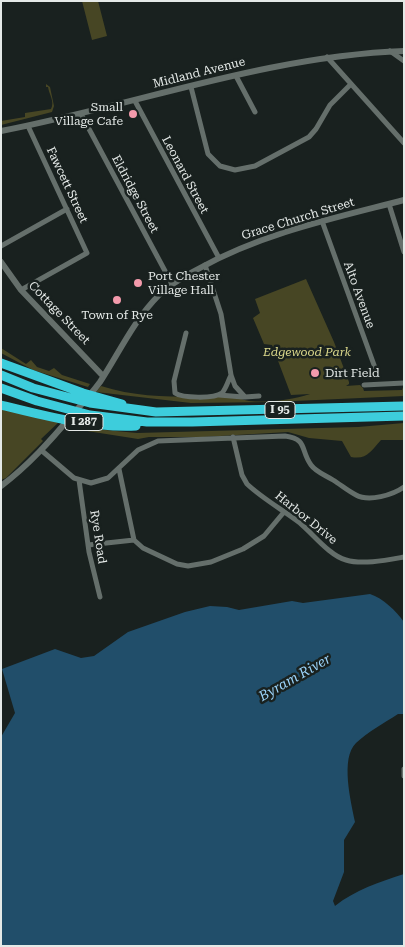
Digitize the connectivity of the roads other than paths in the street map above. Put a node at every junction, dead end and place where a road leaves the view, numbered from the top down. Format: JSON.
{"nodes":[{"id":1,"x":390,"y":51,"type":"junction"},
{"id":2,"x":404,"y":51,"type":"edge"},
{"id":3,"x":326,"y":57,"type":"junction"},
{"id":4,"x":404,"y":61,"type":"edge"},
{"id":5,"x":236,"y":76,"type":"junction"},
{"id":6,"x":351,"y":84,"type":"junction"},
{"id":7,"x":191,"y":87,"type":"junction"},
{"id":8,"x":135,"y":101,"type":"junction"},
{"id":9,"x":255,"y":112,"type":"dead end"},
{"id":10,"x":81,"y":114,"type":"junction"},
{"id":11,"x":28,"y":126,"type":"junction"},
{"id":12,"x":1,"y":130,"type":"edge"},
{"id":13,"x":404,"y":143,"type":"edge"},
{"id":14,"x":404,"y":200,"type":"edge"},
{"id":15,"x":389,"y":204,"type":"junction"},
{"id":16,"x":67,"y":210,"type":"junction"},
{"id":17,"x":322,"y":222,"type":"junction"},
{"id":18,"x":1,"y":246,"type":"edge"},
{"id":19,"x":404,"y":252,"type":"edge"},
{"id":20,"x":219,"y":258,"type":"junction"},
{"id":21,"x":1,"y":262,"type":"edge"},
{"id":22,"x":205,"y":265,"type":"junction"},
{"id":23,"x":172,"y":284,"type":"junction"},
{"id":24,"x":21,"y":290,"type":"junction"},
{"id":25,"x":186,"y":333,"type":"dead end"},
{"id":26,"x":1,"y":362,"type":"edge"},
{"id":27,"x":1,"y":375,"type":"edge"},
{"id":28,"x":231,"y":375,"type":"junction"},
{"id":29,"x":104,"y":376,"type":"junction"},
{"id":30,"x":378,"y":376,"type":"dead end"},
{"id":31,"x":404,"y":383,"type":"edge"},
{"id":32,"x":364,"y":385,"type":"dead end"},
{"id":33,"x":1,"y":388,"type":"edge"},
{"id":34,"x":219,"y":395,"type":"junction"},
{"id":35,"x":259,"y":396,"type":"dead end"},
{"id":36,"x":245,"y":397,"type":"junction"},
{"id":37,"x":1,"y":405,"type":"edge"},
{"id":38,"x":404,"y":406,"type":"edge"},
{"id":39,"x":156,"y":412,"type":"junction"},
{"id":40,"x":404,"y":416,"type":"edge"},
{"id":41,"x":169,"y":423,"type":"junction"},
{"id":42,"x":234,"y":437,"type":"junction"},
{"id":43,"x":41,"y":450,"type":"junction"},
{"id":44,"x":119,"y":469,"type":"junction"},
{"id":45,"x":79,"y":480,"type":"junction"},
{"id":46,"x":1,"y":486,"type":"edge"},
{"id":47,"x":404,"y":487,"type":"edge"},
{"id":48,"x":284,"y":512,"type":"junction"},
{"id":49,"x":134,"y":540,"type":"junction"},
{"id":50,"x":88,"y":545,"type":"junction"},
{"id":51,"x":404,"y":557,"type":"edge"},
{"id":52,"x":100,"y":597,"type":"dead end"},
{"id":53,"x":404,"y":769,"type":"edge"},
{"id":54,"x":404,"y":776,"type":"edge"}],
"edges":[{"from":1,"to":2,"type":"street","name":"Midland Avenue"},
{"from":1,"to":3,"type":"street","name":"Midland Avenue"},
{"from":1,"to":4,"type":"street"},
{"from":3,"to":5,"type":"street","name":"Midland Avenue"},
{"from":3,"to":6,"type":"street"},
{"from":5,"to":7,"type":"street","name":"Midland Avenue"},
{"from":5,"to":9,"type":"street"},
{"from":6,"to":7,"type":"street"},
{"from":6,"to":13,"type":"street"},
{"from":7,"to":8,"type":"street","name":"Midland Avenue"},
{"from":8,"to":10,"type":"street","name":"Midland Avenue"},
{"from":8,"to":20,"type":"street","name":"Leonard Street"},
{"from":10,"to":11,"type":"street","name":"Midland Avenue"},
{"from":10,"to":23,"type":"street","name":"Eldridge Street"},
{"from":11,"to":12,"type":"street","name":"Midland Avenue"},
{"from":11,"to":16,"type":"street","name":"Fawcett Street"},
{"from":14,"to":15,"type":"street","name":"Grace Church Street"},
{"from":15,"to":17,"type":"street","name":"Grace Church Street"},
{"from":15,"to":19,"type":"street"},
{"from":16,"to":18,"type":"street"},
{"from":16,"to":24,"type":"street","name":"Fawcett Street"},
{"from":17,"to":20,"type":"street","name":"Grace Church Street"},
{"from":17,"to":30,"type":"street","name":"Alto Avenue"},
{"from":20,"to":22,"type":"street","name":"Grace Church Street"},
{"from":21,"to":24,"type":"street","name":"Cottage Street"},
{"from":22,"to":23,"type":"street","name":"Grace Church Street"},
{"from":22,"to":28,"type":"street"},
{"from":23,"to":29,"type":"street","name":"Grace Church Street"},
{"from":24,"to":29,"type":"street","name":"Cottage Street"},
{"from":25,"to":34,"type":"street"},
{"from":26,"to":39,"type":"highway","number":"I 287"},
{"from":27,"to":39,"type":"highway","number":"I 95"},
{"from":28,"to":34,"type":"street"},
{"from":28,"to":36,"type":"street"},
{"from":29,"to":43,"type":"street","name":"Grace Church Street"},
{"from":31,"to":32,"type":"street"},
{"from":33,"to":41,"type":"highway","number":"I 95"},
{"from":34,"to":36,"type":"street"},
{"from":35,"to":36,"type":"street"},
{"from":37,"to":41,"type":"highway","number":"I 287"},
{"from":38,"to":39,"type":"highway","number":"I 95"},
{"from":40,"to":41,"type":"highway","number":"I 95"},
{"from":42,"to":44,"type":"street"},
{"from":42,"to":47,"type":"street"},
{"from":42,"to":48,"type":"street","name":"Harbor Drive"},
{"from":43,"to":45,"type":"street"},
{"from":43,"to":46,"type":"street","name":"Grace Church Street"},
{"from":44,"to":45,"type":"street"},
{"from":44,"to":49,"type":"street"},
{"from":45,"to":50,"type":"street","name":"Rye Road"},
{"from":48,"to":49,"type":"street"},
{"from":48,"to":51,"type":"street","name":"Harbor Drive"},
{"from":49,"to":50,"type":"street"},
{"from":50,"to":52,"type":"street","name":"Rye Road"},
{"from":53,"to":54,"type":"street"}]}
